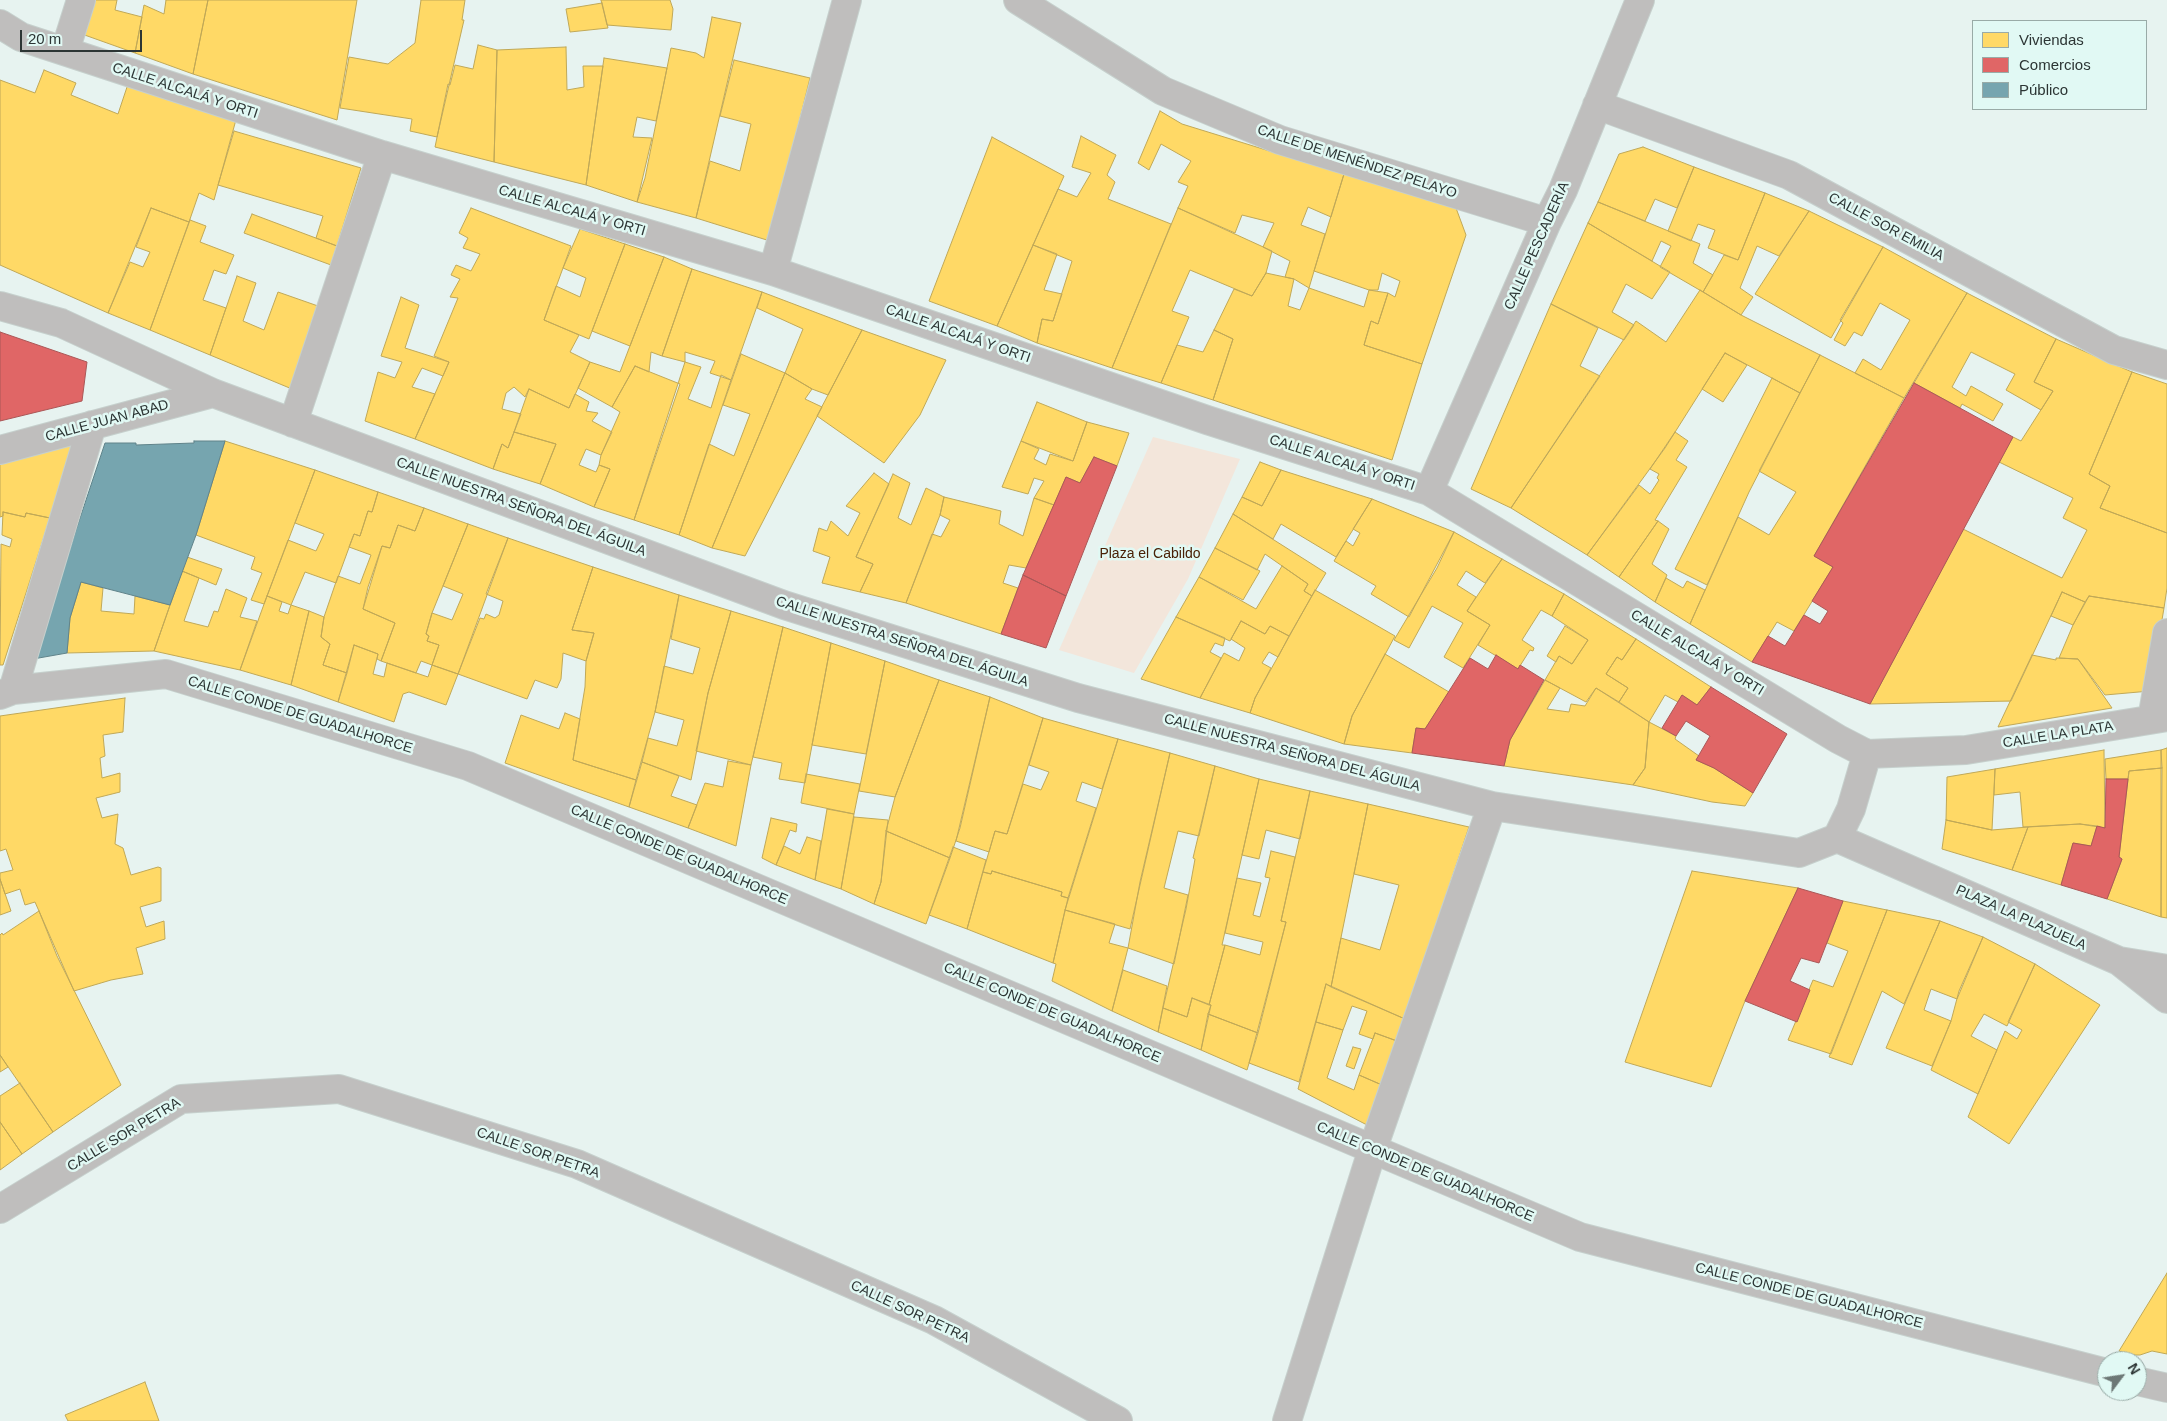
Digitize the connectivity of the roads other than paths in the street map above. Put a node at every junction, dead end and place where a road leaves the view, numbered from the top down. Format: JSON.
{"nodes":[{"id":1,"x":81,"y":0,"type":"edge"},
{"id":2,"x":847,"y":0,"type":"edge"},
{"id":3,"x":1018,"y":0,"type":"edge"},
{"id":4,"x":1640,"y":0,"type":"edge"},
{"id":5,"x":1046,"y":8,"type":"edge"},
{"id":6,"x":0,"y":24,"type":"edge"},
{"id":7,"x":65,"y":51,"type":"junction"},
{"id":8,"x":1597,"y":105,"type":"junction"},
{"id":9,"x":382,"y":155,"type":"junction"},
{"id":10,"x":1547,"y":222,"type":"junction"},
{"id":11,"x":773,"y":271,"type":"junction"},
{"id":12,"x":0,"y":306,"type":"edge"},
{"id":13,"x":2167,"y":366,"type":"edge"},
{"id":14,"x":213,"y":393,"type":"junction"},
{"id":15,"x":294,"y":423,"type":"junction"},
{"id":16,"x":92,"y":425,"type":"junction"},
{"id":17,"x":0,"y":450,"type":"edge"},
{"id":18,"x":1429,"y":491,"type":"junction"},
{"id":19,"x":2167,"y":633,"type":"edge"},
{"id":20,"x":7,"y":693,"type":"edge"},
{"id":21,"x":2160,"y":718,"type":"edge"},
{"id":22,"x":1867,"y":754,"type":"junction"},
{"id":23,"x":1492,"y":806,"type":"junction"},
{"id":24,"x":1837,"y":838,"type":"junction"},
{"id":25,"x":2119,"y":961,"type":"junction"},
{"id":26,"x":2167,"y":969,"type":"edge"},
{"id":27,"x":2167,"y":999,"type":"edge"},
{"id":28,"x":1372,"y":1151,"type":"junction"},
{"id":29,"x":0,"y":1209,"type":"edge"},
{"id":30,"x":2097,"y":1370,"type":"edge"},
{"id":31,"x":2147,"y":1383,"type":"edge"},
{"id":32,"x":2167,"y":1388,"type":"edge"},
{"id":33,"x":1118,"y":1421,"type":"edge"},
{"id":34,"x":1287,"y":1421,"type":"edge"}],
"edges":[{"from":1,"to":7,"type":"street"},
{"from":2,"to":11,"type":"street"},
{"from":3,"to":5,"type":"street","name":"CALLE DE MENÉNDEZ PELAYO"},
{"from":4,"to":8,"type":"street","name":"CALLE PESCADERÍA"},
{"from":5,"to":10,"type":"street","name":"CALLE DE MENÉNDEZ PELAYO"},
{"from":6,"to":7,"type":"street","name":"CALLE ALCALÁ Y ORTI"},
{"from":7,"to":9,"type":"street","name":"CALLE ALCALÁ Y ORTI"},
{"from":8,"to":10,"type":"street","name":"CALLE PESCADERÍA"},
{"from":8,"to":13,"type":"street","name":"CALLE SOR EMILIA"},
{"from":9,"to":11,"type":"street","name":"CALLE ALCALÁ Y ORTI"},
{"from":9,"to":15,"type":"street"},
{"from":10,"to":18,"type":"street","name":"CALLE PESCADERÍA"},
{"from":11,"to":18,"type":"street","name":"CALLE ALCALÁ Y ORTI"},
{"from":12,"to":14,"type":"street","name":"CALLE NUESTRA SEÑORA DEL ÁGUILA"},
{"from":14,"to":15,"type":"street","name":"CALLE NUESTRA SEÑORA DEL ÁGUILA"},
{"from":14,"to":16,"type":"street","name":"CALLE JUAN ABAD"},
{"from":15,"to":23,"type":"street","name":"CALLE NUESTRA SEÑORA DEL ÁGUILA"},
{"from":16,"to":17,"type":"street","name":"CALLE JUAN ABAD"},
{"from":16,"to":20,"type":"street"},
{"from":18,"to":22,"type":"street","name":"CALLE ALCALÁ Y ORTI"},
{"from":19,"to":21,"type":"street"},
{"from":20,"to":28,"type":"street","name":"CALLE CONDE DE GUADALHORCE"},
{"from":21,"to":22,"type":"street","name":"CALLE LA PLATA"},
{"from":22,"to":24,"type":"street"},
{"from":23,"to":24,"type":"street","name":"CALLE NUESTRA SEÑORA DEL ÁGUILA"},
{"from":23,"to":28,"type":"street"},
{"from":24,"to":25,"type":"street","name":"PLAZA LA PLAZUELA"},
{"from":25,"to":26,"type":"street","name":"PLAZA LA PLAZUELA"},
{"from":25,"to":27,"type":"street","name":"PLAZA LA PLAZUELA"},
{"from":28,"to":30,"type":"street","name":"CALLE CONDE DE GUADALHORCE"},
{"from":28,"to":34,"type":"street"},
{"from":29,"to":33,"type":"street","name":"CALLE SOR PETRA"},
{"from":31,"to":32,"type":"street"}]}
